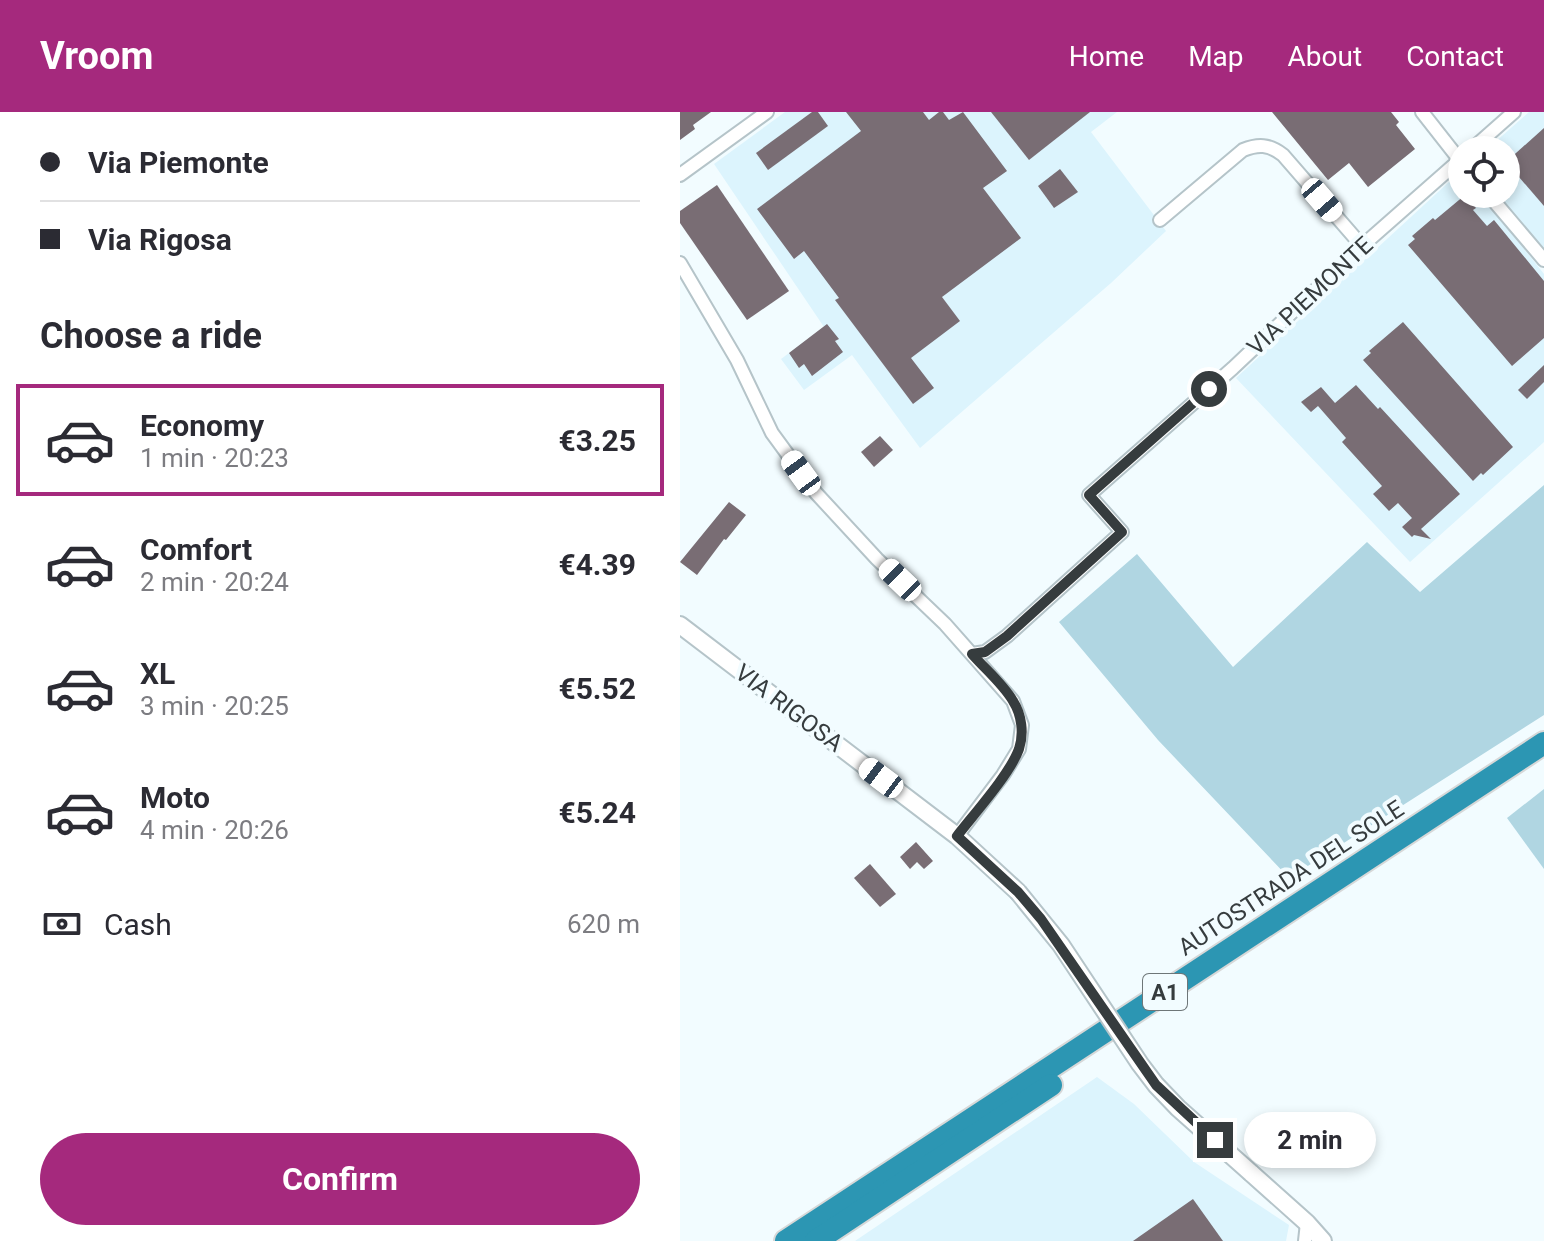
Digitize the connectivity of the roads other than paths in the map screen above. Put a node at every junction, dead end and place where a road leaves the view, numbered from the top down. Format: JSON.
{"nodes":[{"id":1,"x":767,"y":112,"type":"edge"},
{"id":2,"x":1422,"y":112,"type":"edge"},
{"id":3,"x":1514,"y":112,"type":"edge"},
{"id":4,"x":1487,"y":136,"type":"edge"},
{"id":5,"x":1448,"y":144,"type":"edge"},
{"id":6,"x":1448,"y":171,"type":"edge"},
{"id":7,"x":680,"y":175,"type":"edge"},
{"id":8,"x":1500,"y":208,"type":"edge"},
{"id":9,"x":1160,"y":220,"type":"dead end"},
{"id":10,"x":1362,"y":246,"type":"junction"},
{"id":11,"x":1544,"y":260,"type":"edge"},
{"id":12,"x":680,"y":263,"type":"edge"},
{"id":13,"x":680,"y":625,"type":"edge"},
{"id":14,"x":972,"y":654,"type":"junction"},
{"id":15,"x":1544,"y":743,"type":"edge"},
{"id":16,"x":1544,"y":761,"type":"edge"},
{"id":17,"x":957,"y":836,"type":"junction"},
{"id":18,"x":1307,"y":1223,"type":"junction"},
{"id":19,"x":786,"y":1241,"type":"edge"},
{"id":20,"x":816,"y":1241,"type":"edge"},
{"id":21,"x":1305,"y":1241,"type":"edge"},
{"id":22,"x":1323,"y":1241,"type":"edge"}],
"edges":[{"from":1,"to":7,"type":"street"},
{"from":2,"to":5,"type":"street"},
{"from":3,"to":4,"type":"street"},
{"from":6,"to":10,"type":"street","name":"VIA PIEMONTE"},
{"from":8,"to":11,"type":"street"},
{"from":9,"to":10,"type":"street"},
{"from":10,"to":14,"type":"street","name":"VIA PIEMONTE"},
{"from":12,"to":14,"type":"street"},
{"from":13,"to":17,"type":"main road","name":"VIA RIGOSA"},
{"from":14,"to":17,"type":"street"},
{"from":15,"to":19,"type":"highway","name":"AUTOSTRADA DEL SOLE","number":"A1"},
{"from":16,"to":20,"type":"highway","name":"AUTOSTRADA DEL SOLE","number":"A1"},
{"from":17,"to":18,"type":"main road","name":"VIA RIGOSA","bridge":true},
{"from":18,"to":21,"type":"street"},
{"from":18,"to":22,"type":"main road","name":"VIA RIGOSA"}]}
